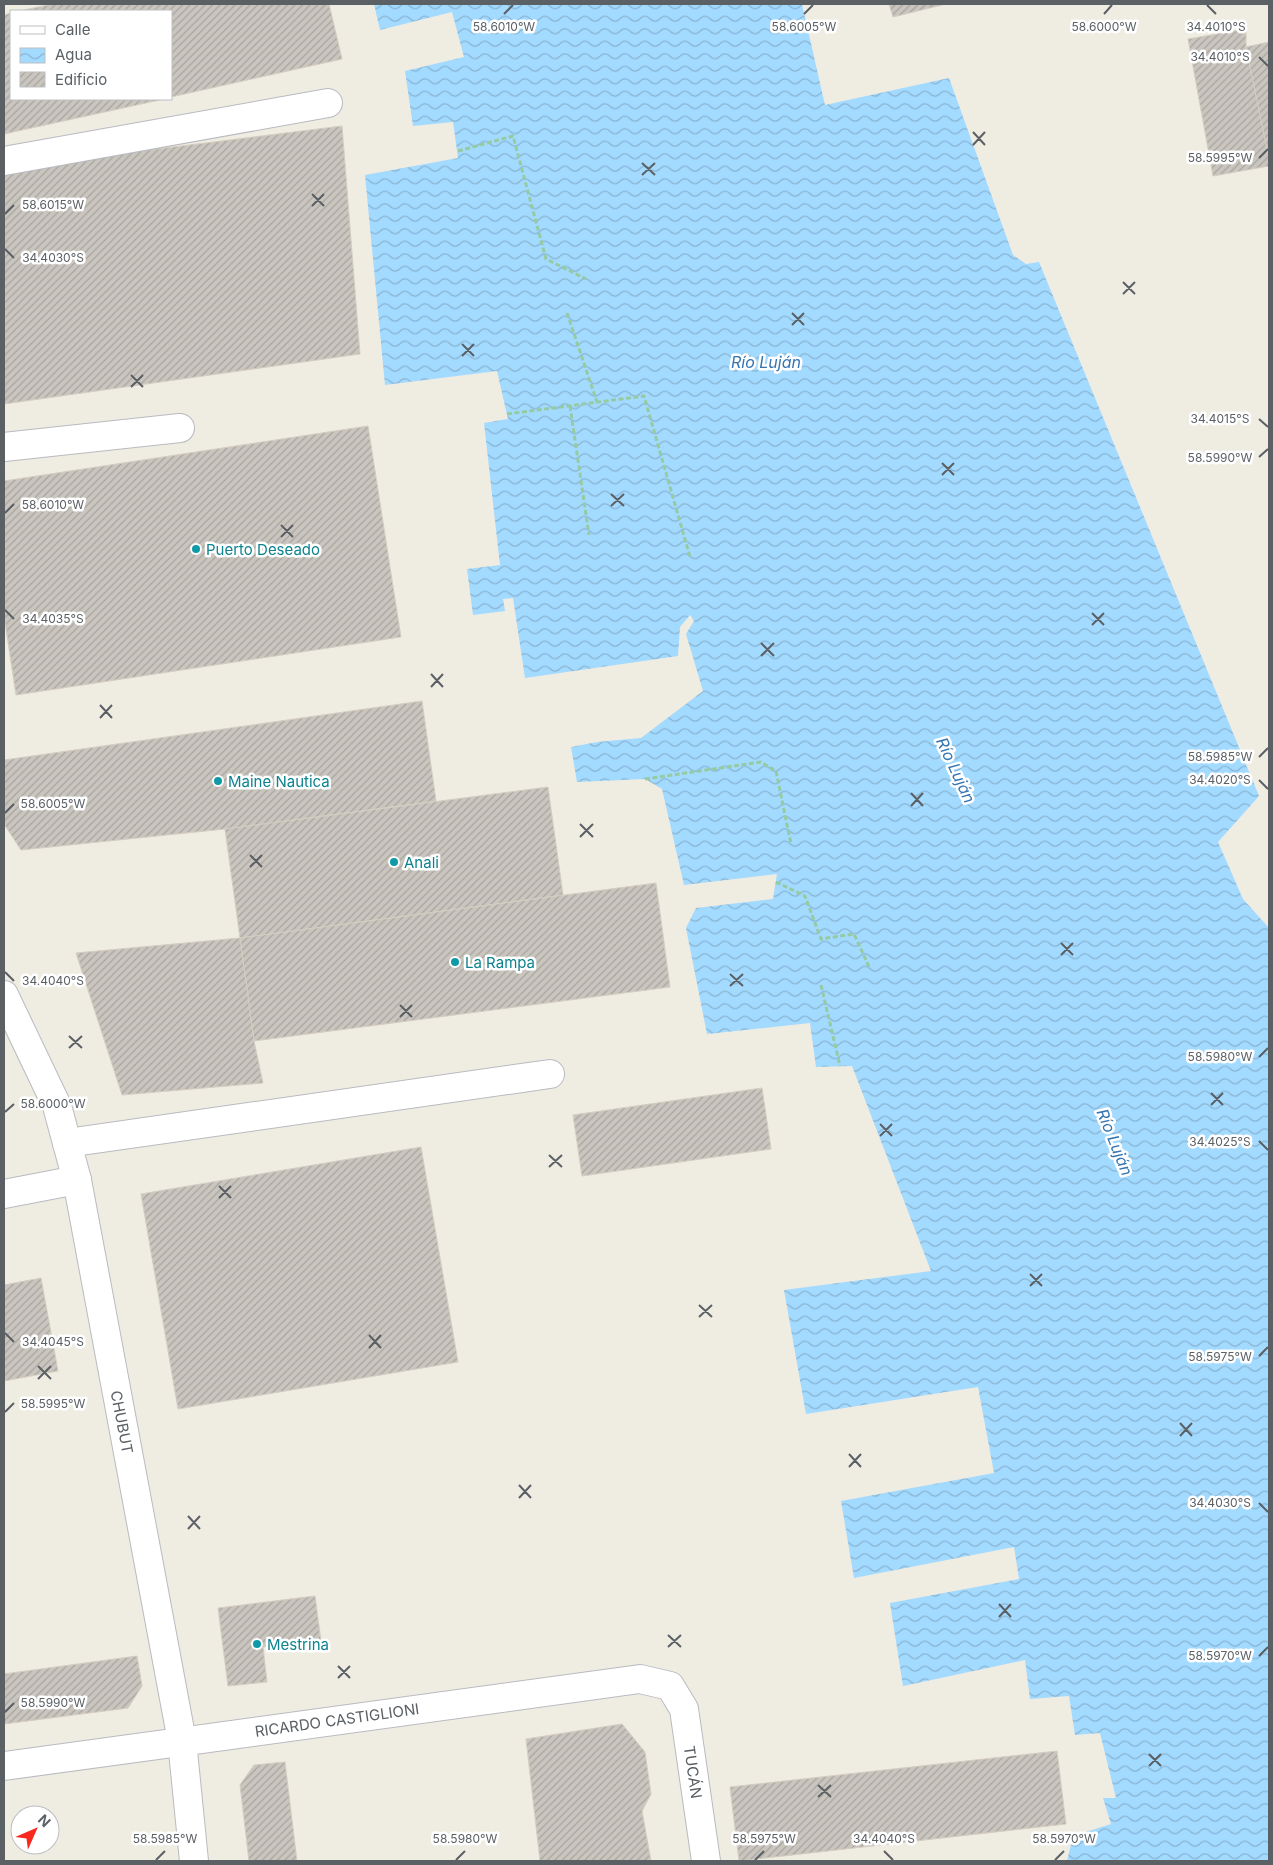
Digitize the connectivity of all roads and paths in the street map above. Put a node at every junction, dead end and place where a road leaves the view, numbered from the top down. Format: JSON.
{"nodes":[{"id":1,"x":328,"y":103,"type":"dead end"},
{"id":2,"x":458,"y":151,"type":"dead end"},
{"id":3,"x":4,"y":160,"type":"edge"},
{"id":4,"x":586,"y":279,"type":"dead end"},
{"id":5,"x":566,"y":313,"type":"dead end"},
{"id":6,"x":596,"y":402,"type":"junction"},
{"id":7,"x":570,"y":406,"type":"junction"},
{"id":8,"x":507,"y":414,"type":"dead end"},
{"id":9,"x":180,"y":428,"type":"dead end"},
{"id":10,"x":4,"y":448,"type":"edge"},
{"id":11,"x":589,"y":535,"type":"dead end"},
{"id":12,"x":690,"y":557,"type":"dead end"},
{"id":13,"x":645,"y":779,"type":"dead end"},
{"id":14,"x":791,"y":844,"type":"dead end"},
{"id":15,"x":776,"y":882,"type":"dead end"},
{"id":16,"x":870,"y":969,"type":"dead end"},
{"id":17,"x":821,"y":985,"type":"dead end"},
{"id":18,"x":4,"y":995,"type":"edge"},
{"id":19,"x":840,"y":1066,"type":"dead end"},
{"id":20,"x":550,"y":1074,"type":"dead end"},
{"id":21,"x":68,"y":1143,"type":"junction"},
{"id":22,"x":77,"y":1180,"type":"junction"},
{"id":23,"x":4,"y":1194,"type":"edge"},
{"id":24,"x":670,"y":1686,"type":"joint"},
{"id":25,"x":182,"y":1741,"type":"junction"},
{"id":26,"x":4,"y":1766,"type":"edge"},
{"id":27,"x":194,"y":1861,"type":"edge"},
{"id":28,"x":706,"y":1861,"type":"edge"}],
"edges":[{"from":1,"to":3,"type":"street"},
{"from":2,"to":4,"type":"path"},
{"from":5,"to":6,"type":"path"},
{"from":6,"to":7,"type":"path"},
{"from":6,"to":12,"type":"path"},
{"from":7,"to":8,"type":"path"},
{"from":7,"to":11,"type":"path"},
{"from":9,"to":10,"type":"street"},
{"from":13,"to":14,"type":"path"},
{"from":15,"to":16,"type":"path"},
{"from":17,"to":19,"type":"path"},
{"from":18,"to":21,"type":"street","name":"CHUBUT"},
{"from":20,"to":21,"type":"street"},
{"from":21,"to":22,"type":"street","name":"CHUBUT"},
{"from":22,"to":23,"type":"street"},
{"from":22,"to":25,"type":"street","name":"CHUBUT"},
{"from":24,"to":25,"type":"street","name":"RICARDO CASTIGLIONI"},
{"from":24,"to":28,"type":"street","name":"TUCÁN"},
{"from":25,"to":26,"type":"street","name":"RICARDO CASTIGLIONI"},
{"from":25,"to":27,"type":"street","name":"CHUBUT"}]}
